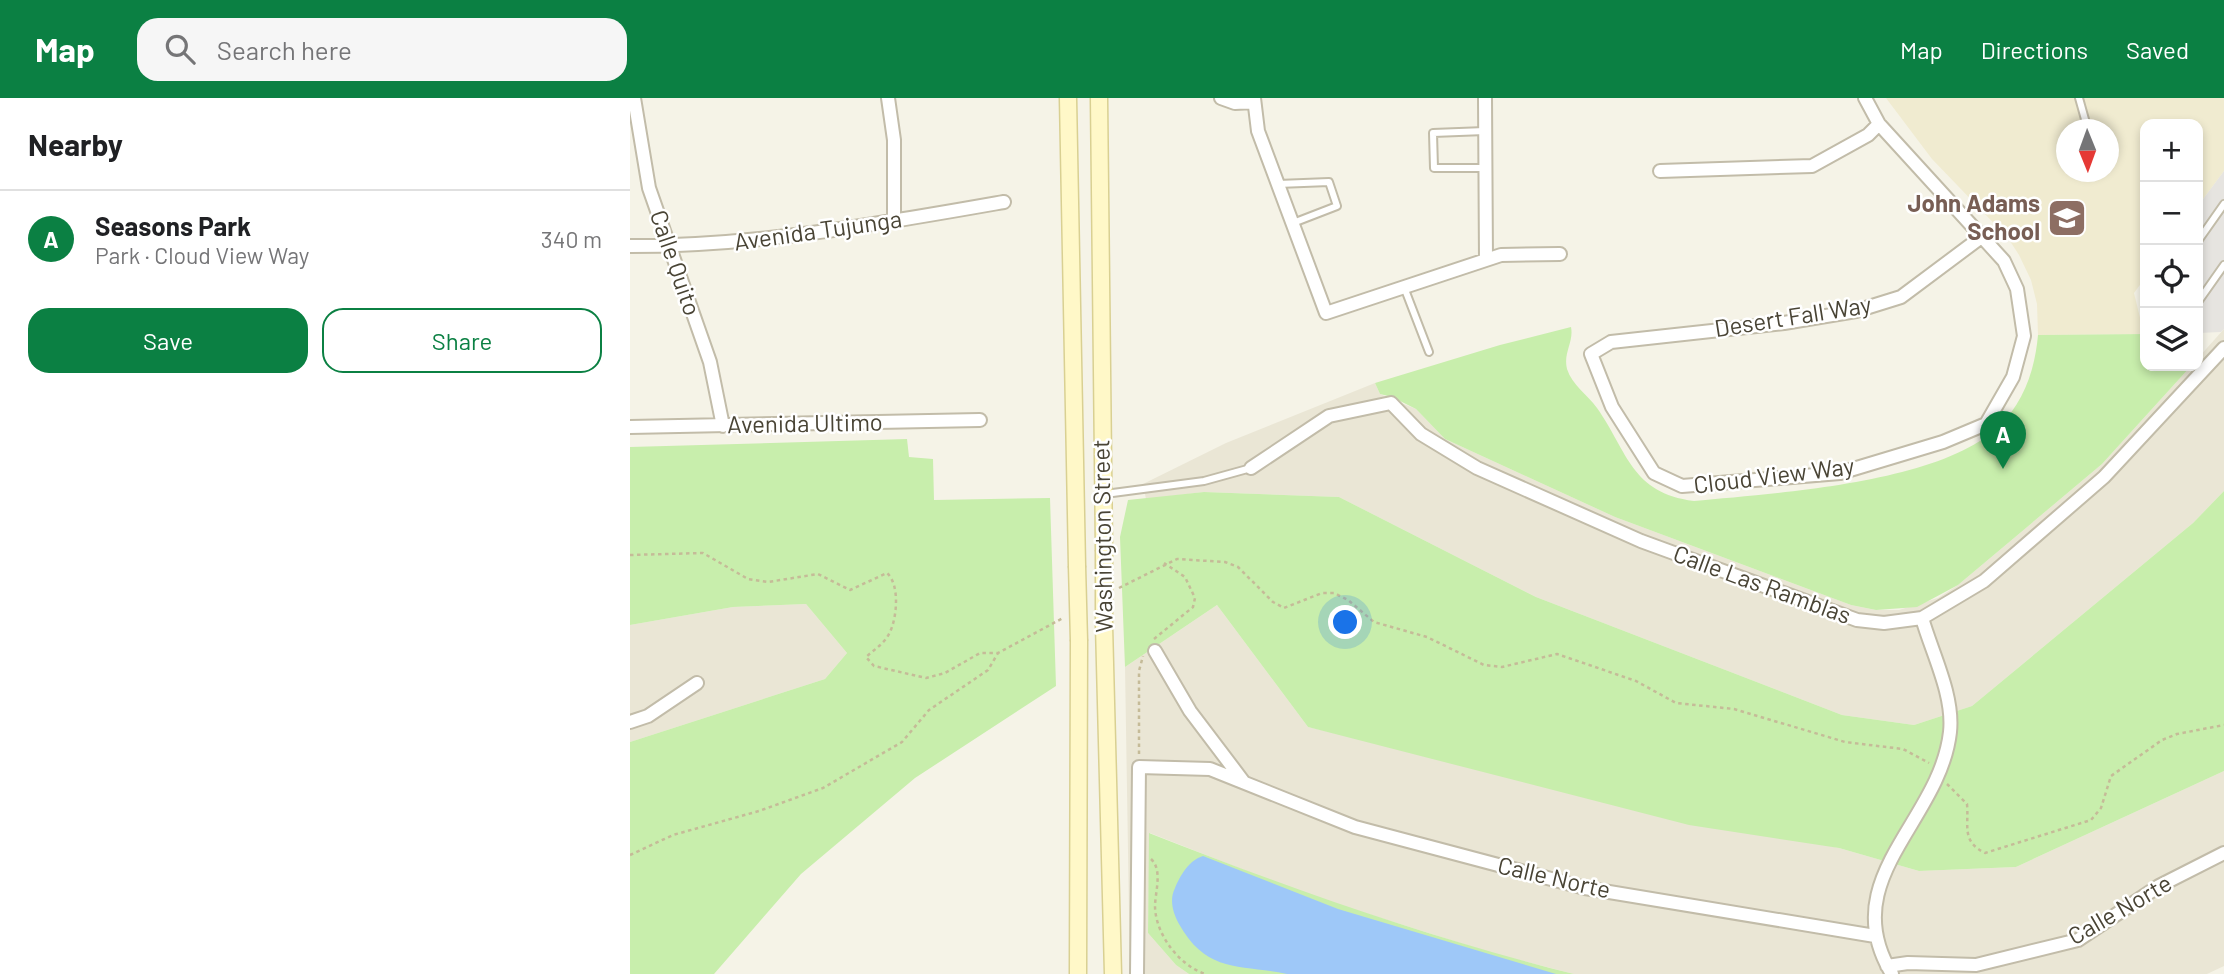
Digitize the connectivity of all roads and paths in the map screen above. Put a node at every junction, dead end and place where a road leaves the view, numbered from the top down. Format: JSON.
{"nodes":[{"id":1,"x":635,"y":98,"type":"edge"},
{"id":2,"x":888,"y":98,"type":"edge"},
{"id":3,"x":1068,"y":98,"type":"edge"},
{"id":4,"x":1100,"y":98,"type":"edge"},
{"id":5,"x":1221,"y":98,"type":"edge"},
{"id":6,"x":1485,"y":98,"type":"edge"},
{"id":7,"x":1865,"y":98,"type":"edge"},
{"id":8,"x":2079,"y":98,"type":"edge"},
{"id":9,"x":1254,"y":100,"type":"edge"},
{"id":10,"x":2085,"y":119,"type":"edge"},
{"id":11,"x":1878,"y":124,"type":"junction"},
{"id":12,"x":1485,"y":131,"type":"junction"},
{"id":13,"x":1485,"y":168,"type":"junction"},
{"id":14,"x":1660,"y":171,"type":"dead end"},
{"id":15,"x":1278,"y":184,"type":"junction"},
{"id":16,"x":1004,"y":202,"type":"dead end"},
{"id":17,"x":2224,"y":204,"type":"edge"},
{"id":18,"x":894,"y":221,"type":"junction"},
{"id":19,"x":1293,"y":223,"type":"junction"},
{"id":20,"x":2203,"y":234,"type":"edge"},
{"id":21,"x":1980,"y":238,"type":"junction"},
{"id":22,"x":630,"y":246,"type":"edge"},
{"id":23,"x":669,"y":246,"type":"junction"},
{"id":24,"x":1560,"y":254,"type":"dead end"},
{"id":25,"x":1486,"y":259,"type":"junction"},
{"id":26,"x":2224,"y":265,"type":"edge"},
{"id":27,"x":1404,"y":287,"type":"junction"},
{"id":28,"x":2203,"y":295,"type":"edge"},
{"id":29,"x":2224,"y":348,"type":"edge"},
{"id":30,"x":1429,"y":352,"type":"dead end"},
{"id":31,"x":1591,"y":354,"type":"joint"},
{"id":32,"x":980,"y":420,"type":"dead end"},
{"id":33,"x":723,"y":426,"type":"junction"},
{"id":34,"x":630,"y":427,"type":"edge"},
{"id":35,"x":1251,"y":468,"type":"joint"},
{"id":36,"x":1102,"y":495,"type":"junction"},
{"id":37,"x":630,"y":555,"type":"edge"},
{"id":38,"x":1117,"y":589,"type":"dead end"},
{"id":39,"x":1069,"y":615,"type":"dead end"},
{"id":40,"x":1922,"y":618,"type":"junction"},
{"id":41,"x":1155,"y":651,"type":"dead end"},
{"id":42,"x":998,"y":653,"type":"junction"},
{"id":43,"x":697,"y":683,"type":"dead end"},
{"id":44,"x":630,"y":722,"type":"edge"},
{"id":45,"x":2224,"y":725,"type":"edge"},
{"id":46,"x":1938,"y":773,"type":"junction"},
{"id":47,"x":1243,"y":782,"type":"junction"},
{"id":48,"x":2224,"y":853,"type":"edge"},
{"id":49,"x":1139,"y":854,"type":"junction"},
{"id":50,"x":630,"y":855,"type":"edge"},
{"id":51,"x":1875,"y":936,"type":"junction"},
{"id":52,"x":1890,"y":970,"type":"edge"},
{"id":53,"x":1078,"y":974,"type":"edge"},
{"id":54,"x":1113,"y":974,"type":"edge"},
{"id":55,"x":1137,"y":974,"type":"edge"},
{"id":56,"x":1205,"y":974,"type":"edge"}],
"edges":[{"from":1,"to":23,"type":"street","name":"Calle Quito"},
{"from":2,"to":18,"type":"street"},
{"from":3,"to":53,"type":"main road","name":"Washington Street","bridge":true},
{"from":4,"to":36,"type":"main road","name":"Washington Street"},
{"from":5,"to":9,"type":"street"},
{"from":6,"to":12,"type":"street"},
{"from":7,"to":11,"type":"street","name":"Cloud View Way"},
{"from":8,"to":10,"type":"lane"},
{"from":9,"to":15,"type":"street"},
{"from":11,"to":14,"type":"street"},
{"from":11,"to":21,"type":"street","name":"Cloud View Way"},
{"from":12,"to":13,"type":"street"},
{"from":12,"to":13,"type":"lane"},
{"from":13,"to":25,"type":"street"},
{"from":15,"to":19,"type":"street"},
{"from":15,"to":19,"type":"lane"},
{"from":16,"to":18,"type":"street","name":"Avenida Tujunga"},
{"from":17,"to":20,"type":"lane"},
{"from":18,"to":23,"type":"street","name":"Avenida Tujunga"},
{"from":19,"to":27,"type":"street"},
{"from":21,"to":31,"type":"street","name":"Desert Fall Way"},
{"from":21,"to":31,"type":"street","name":"Cloud View Way"},
{"from":22,"to":23,"type":"street","name":"Avenida Tujunga"},
{"from":23,"to":33,"type":"street","name":"Calle Quito"},
{"from":24,"to":25,"type":"street"},
{"from":25,"to":27,"type":"street"},
{"from":26,"to":28,"type":"lane"},
{"from":27,"to":30,"type":"lane"},
{"from":29,"to":40,"type":"street","name":"Calle Las Ramblas"},
{"from":32,"to":33,"type":"street","name":"Avenida Ultimo"},
{"from":33,"to":34,"type":"street","name":"Avenida Ultimo"},
{"from":35,"to":36,"type":"lane"},
{"from":35,"to":40,"type":"street","name":"Calle Las Ramblas"},
{"from":36,"to":54,"type":"main road","name":"Washington Street","bridge":true},
{"from":37,"to":42,"type":"path"},
{"from":38,"to":46,"type":"path"},
{"from":39,"to":42,"type":"path"},
{"from":40,"to":46,"type":"street"},
{"from":41,"to":47,"type":"street"},
{"from":42,"to":50,"type":"path"},
{"from":43,"to":44,"type":"street"},
{"from":45,"to":46,"type":"path"},
{"from":46,"to":51,"type":"street"},
{"from":47,"to":49,"type":"street","name":"Calle Norte"},
{"from":47,"to":51,"type":"street","name":"Calle Norte"},
{"from":48,"to":52,"type":"street","name":"Calle Norte"},
{"from":49,"to":55,"type":"street","name":"Calle Norte"},
{"from":49,"to":56,"type":"path"},
{"from":51,"to":52,"type":"street"}]}
